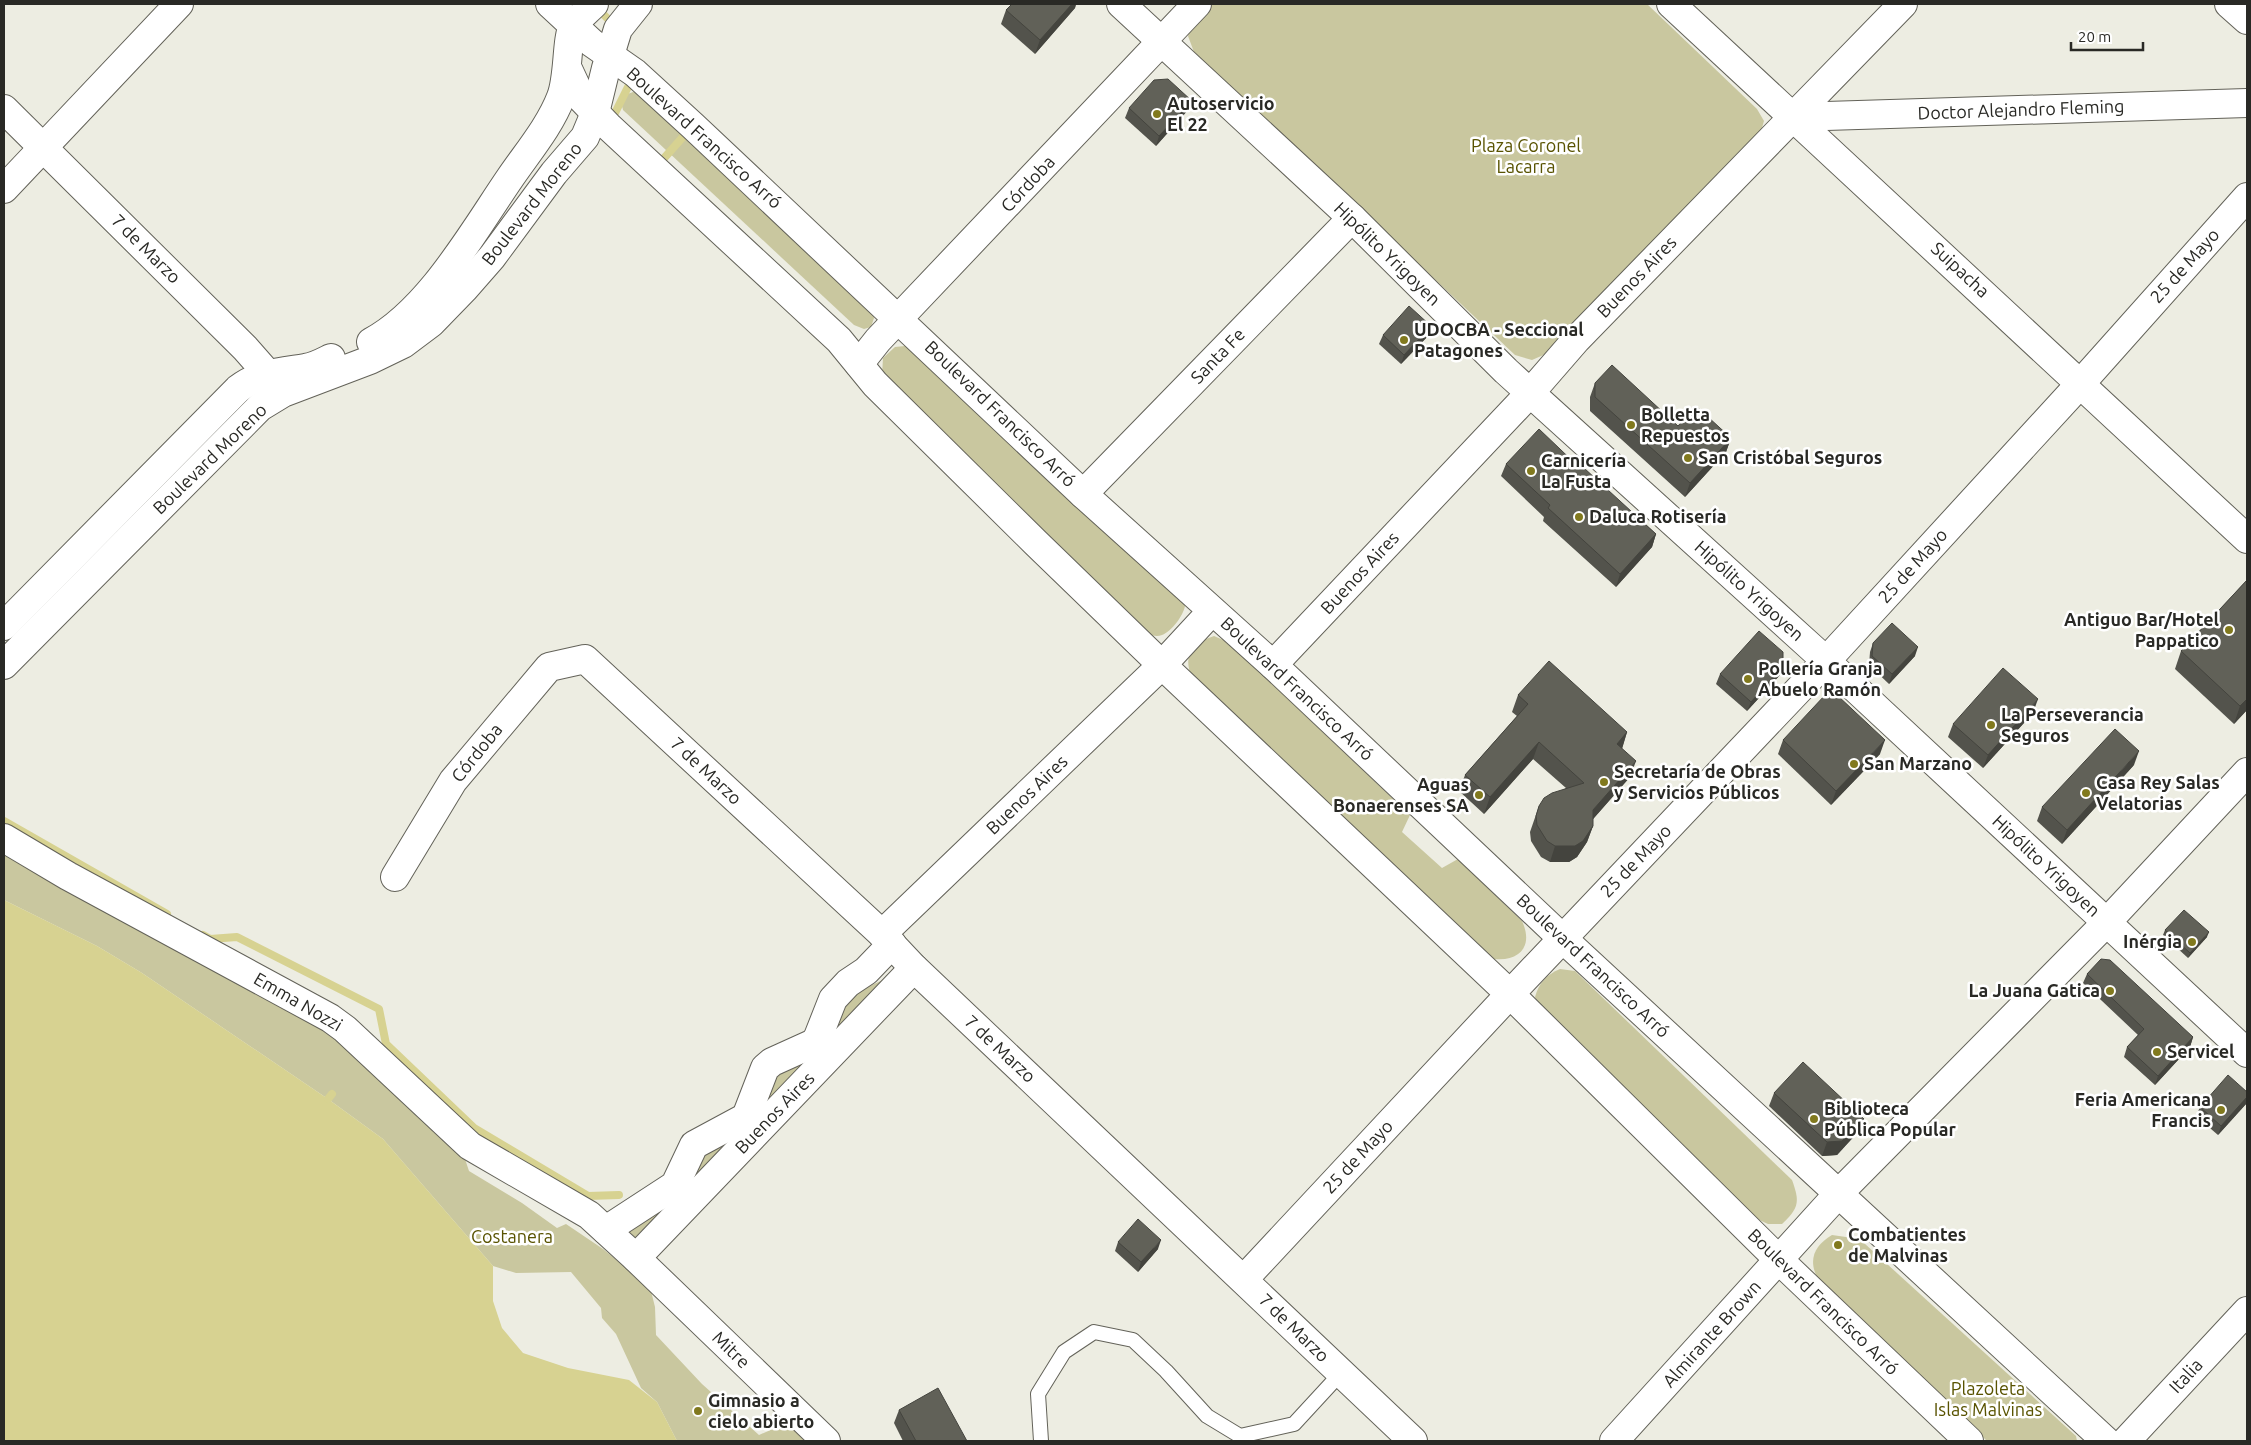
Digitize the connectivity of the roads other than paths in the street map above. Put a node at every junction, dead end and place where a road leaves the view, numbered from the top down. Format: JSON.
{"nodes":[{"id":1,"x":179,"y":4,"type":"edge"},
{"id":2,"x":550,"y":4,"type":"edge"},
{"id":3,"x":594,"y":4,"type":"edge"},
{"id":4,"x":638,"y":4,"type":"edge"},
{"id":5,"x":1121,"y":4,"type":"edge"},
{"id":6,"x":1197,"y":4,"type":"edge"},
{"id":7,"x":1671,"y":4,"type":"edge"},
{"id":8,"x":1903,"y":4,"type":"edge"},
{"id":9,"x":2229,"y":4,"type":"edge"},
{"id":10,"x":2247,"y":20,"type":"edge"},
{"id":11,"x":573,"y":26,"type":"junction"},
{"id":12,"x":1162,"y":42,"type":"junction"},
{"id":13,"x":610,"y":55,"type":"junction"},
{"id":14,"x":568,"y":69,"type":"junction"},
{"id":15,"x":2247,"y":103,"type":"edge"},
{"id":16,"x":4,"y":109,"type":"edge"},
{"id":17,"x":595,"y":113,"type":"junction"},
{"id":18,"x":1794,"y":117,"type":"junction"},
{"id":19,"x":43,"y":147,"type":"junction"},
{"id":20,"x":4,"y":189,"type":"edge"},
{"id":21,"x":2247,"y":197,"type":"edge"},
{"id":22,"x":1352,"y":218,"type":"junction"},
{"id":23,"x":900,"y":319,"type":"junction"},
{"id":24,"x":859,"y":364,"type":"junction"},
{"id":25,"x":2081,"y":383,"type":"junction"},
{"id":26,"x":272,"y":384,"type":"junction"},
{"id":27,"x":1530,"y":393,"type":"junction"},
{"id":28,"x":1083,"y":494,"type":"junction"},
{"id":29,"x":2247,"y":539,"type":"edge"},
{"id":30,"x":1212,"y":611,"type":"junction"},
{"id":31,"x":4,"y":626,"type":"edge"},
{"id":32,"x":9,"y":649,"type":"edge"},
{"id":33,"x":584,"y":659,"type":"joint"},
{"id":34,"x":1826,"y":661,"type":"junction"},
{"id":35,"x":1162,"y":665,"type":"junction"},
{"id":36,"x":1274,"y":665,"type":"junction"},
{"id":37,"x":2247,"y":772,"type":"edge"},
{"id":38,"x":4,"y":838,"type":"edge"},
{"id":39,"x":395,"y":877,"type":"dead end"},
{"id":40,"x":2107,"y":922,"type":"junction"},
{"id":41,"x":1562,"y":938,"type":"junction"},
{"id":42,"x":887,"y":939,"type":"junction"},
{"id":43,"x":914,"y":968,"type":"junction"},
{"id":44,"x":1510,"y":994,"type":"junction"},
{"id":45,"x":2247,"y":1053,"type":"edge"},
{"id":46,"x":1839,"y":1193,"type":"junction"},
{"id":47,"x":606,"y":1230,"type":"junction"},
{"id":48,"x":636,"y":1258,"type":"junction"},
{"id":49,"x":1779,"y":1260,"type":"junction"},
{"id":50,"x":1244,"y":1280,"type":"junction"},
{"id":51,"x":2247,"y":1311,"type":"edge"},
{"id":52,"x":1342,"y":1373,"type":"junction"},
{"id":53,"x":1282,"y":1427,"type":"junction"},
{"id":54,"x":826,"y":1441,"type":"edge"},
{"id":55,"x":1042,"y":1441,"type":"edge"},
{"id":56,"x":1268,"y":1441,"type":"edge"},
{"id":57,"x":1413,"y":1441,"type":"edge"},
{"id":58,"x":1614,"y":1441,"type":"edge"},
{"id":59,"x":1969,"y":1441,"type":"edge"},
{"id":60,"x":2106,"y":1441,"type":"edge"},
{"id":61,"x":2126,"y":1441,"type":"edge"}],
"edges":[{"from":1,"to":19,"type":"street"},
{"from":2,"to":11,"type":"street","name":"Boulevard Francisco Arró"},
{"from":3,"to":11,"type":"street"},
{"from":4,"to":13,"type":"street","name":"Boulevard Moreno"},
{"from":5,"to":12,"type":"street","name":"Hipólito Yrigoyen"},
{"from":6,"to":12,"type":"street","name":"Córdoba"},
{"from":7,"to":18,"type":"street","name":"Suipacha"},
{"from":8,"to":18,"type":"street","name":"Buenos Aires"},
{"from":9,"to":10,"type":"street"},
{"from":11,"to":13,"type":"street","name":"Boulevard Francisco Arró"},
{"from":11,"to":14,"type":"street","name":"Boulevard Moreno"},
{"from":12,"to":22,"type":"street","name":"Hipólito Yrigoyen"},
{"from":12,"to":23,"type":"street","name":"Córdoba"},
{"from":13,"to":17,"type":"street","name":"Boulevard Moreno"},
{"from":13,"to":23,"type":"street","name":"Boulevard Francisco Arró"},
{"from":14,"to":17,"type":"street","name":"Boulevard Francisco Arró"},
{"from":14,"to":26,"type":"street","name":"Boulevard Moreno"},
{"from":15,"to":18,"type":"street","name":"Doctor Alejandro Fleming"},
{"from":16,"to":19,"type":"street","name":"7 de Marzo"},
{"from":17,"to":24,"type":"street","name":"Boulevard Francisco Arró"},
{"from":17,"to":26,"type":"street","name":"Boulevard Moreno"},
{"from":18,"to":25,"type":"street","name":"Suipacha"},
{"from":18,"to":27,"type":"street","name":"Buenos Aires"},
{"from":19,"to":20,"type":"street"},
{"from":19,"to":26,"type":"street","name":"7 de Marzo"},
{"from":21,"to":25,"type":"street","name":"25 de Mayo"},
{"from":22,"to":27,"type":"street","name":"Hipólito Yrigoyen"},
{"from":22,"to":28,"type":"street","name":"Santa Fe"},
{"from":23,"to":24,"type":"street","name":"Córdoba"},
{"from":23,"to":28,"type":"street","name":"Boulevard Francisco Arró"},
{"from":24,"to":35,"type":"street","name":"Boulevard Francisco Arró"},
{"from":25,"to":29,"type":"street","name":"Suipacha"},
{"from":25,"to":34,"type":"street","name":"25 de Mayo"},
{"from":26,"to":31,"type":"street","name":"Boulevard Moreno"},
{"from":26,"to":32,"type":"street","name":"Boulevard Moreno"},
{"from":27,"to":34,"type":"street","name":"Hipólito Yrigoyen"},
{"from":27,"to":36,"type":"street","name":"Buenos Aires"},
{"from":28,"to":30,"type":"street","name":"Boulevard Francisco Arró"},
{"from":30,"to":35,"type":"street","name":"Buenos Aires"},
{"from":30,"to":36,"type":"street","name":"Boulevard Francisco Arró"},
{"from":33,"to":39,"type":"street","name":"Córdoba"},
{"from":33,"to":42,"type":"street","name":"7 de Marzo"},
{"from":34,"to":40,"type":"street","name":"Hipólito Yrigoyen"},
{"from":34,"to":41,"type":"street","name":"25 de Mayo"},
{"from":35,"to":42,"type":"street","name":"Buenos Aires"},
{"from":35,"to":44,"type":"street","name":"Boulevard Francisco Arró"},
{"from":36,"to":41,"type":"street","name":"Boulevard Francisco Arró"},
{"from":37,"to":40,"type":"street","name":"Almirante Brown"},
{"from":38,"to":47,"type":"street","name":"Emma Nozzi"},
{"from":40,"to":45,"type":"street","name":"Hipólito Yrigoyen"},
{"from":40,"to":46,"type":"street","name":"Almirante Brown"},
{"from":41,"to":44,"type":"street","name":"25 de Mayo"},
{"from":41,"to":46,"type":"street","name":"Boulevard Francisco Arró"},
{"from":42,"to":43,"type":"street","name":"7 de Marzo"},
{"from":42,"to":47,"type":"street","name":"Buenos Aires"},
{"from":43,"to":48,"type":"street","name":"Buenos Aires"},
{"from":43,"to":50,"type":"street","name":"7 de Marzo"},
{"from":44,"to":49,"type":"street","name":"Boulevard Francisco Arró"},
{"from":44,"to":50,"type":"street","name":"25 de Mayo"},
{"from":46,"to":49,"type":"street","name":"Almirante Brown"},
{"from":46,"to":60,"type":"street","name":"Boulevard Francisco Arró"},
{"from":47,"to":48,"type":"street","name":"Emma Nozzi"},
{"from":48,"to":54,"type":"street","name":"Mitre"},
{"from":49,"to":58,"type":"street","name":"Almirante Brown"},
{"from":49,"to":59,"type":"street","name":"Boulevard Francisco Arró"},
{"from":50,"to":52,"type":"street","name":"7 de Marzo"},
{"from":51,"to":61,"type":"street","name":"Italia"},
{"from":52,"to":53,"type":"lane"},
{"from":52,"to":57,"type":"street","name":"7 de Marzo"},
{"from":53,"to":55,"type":"lane"},
{"from":53,"to":56,"type":"lane"}]}
